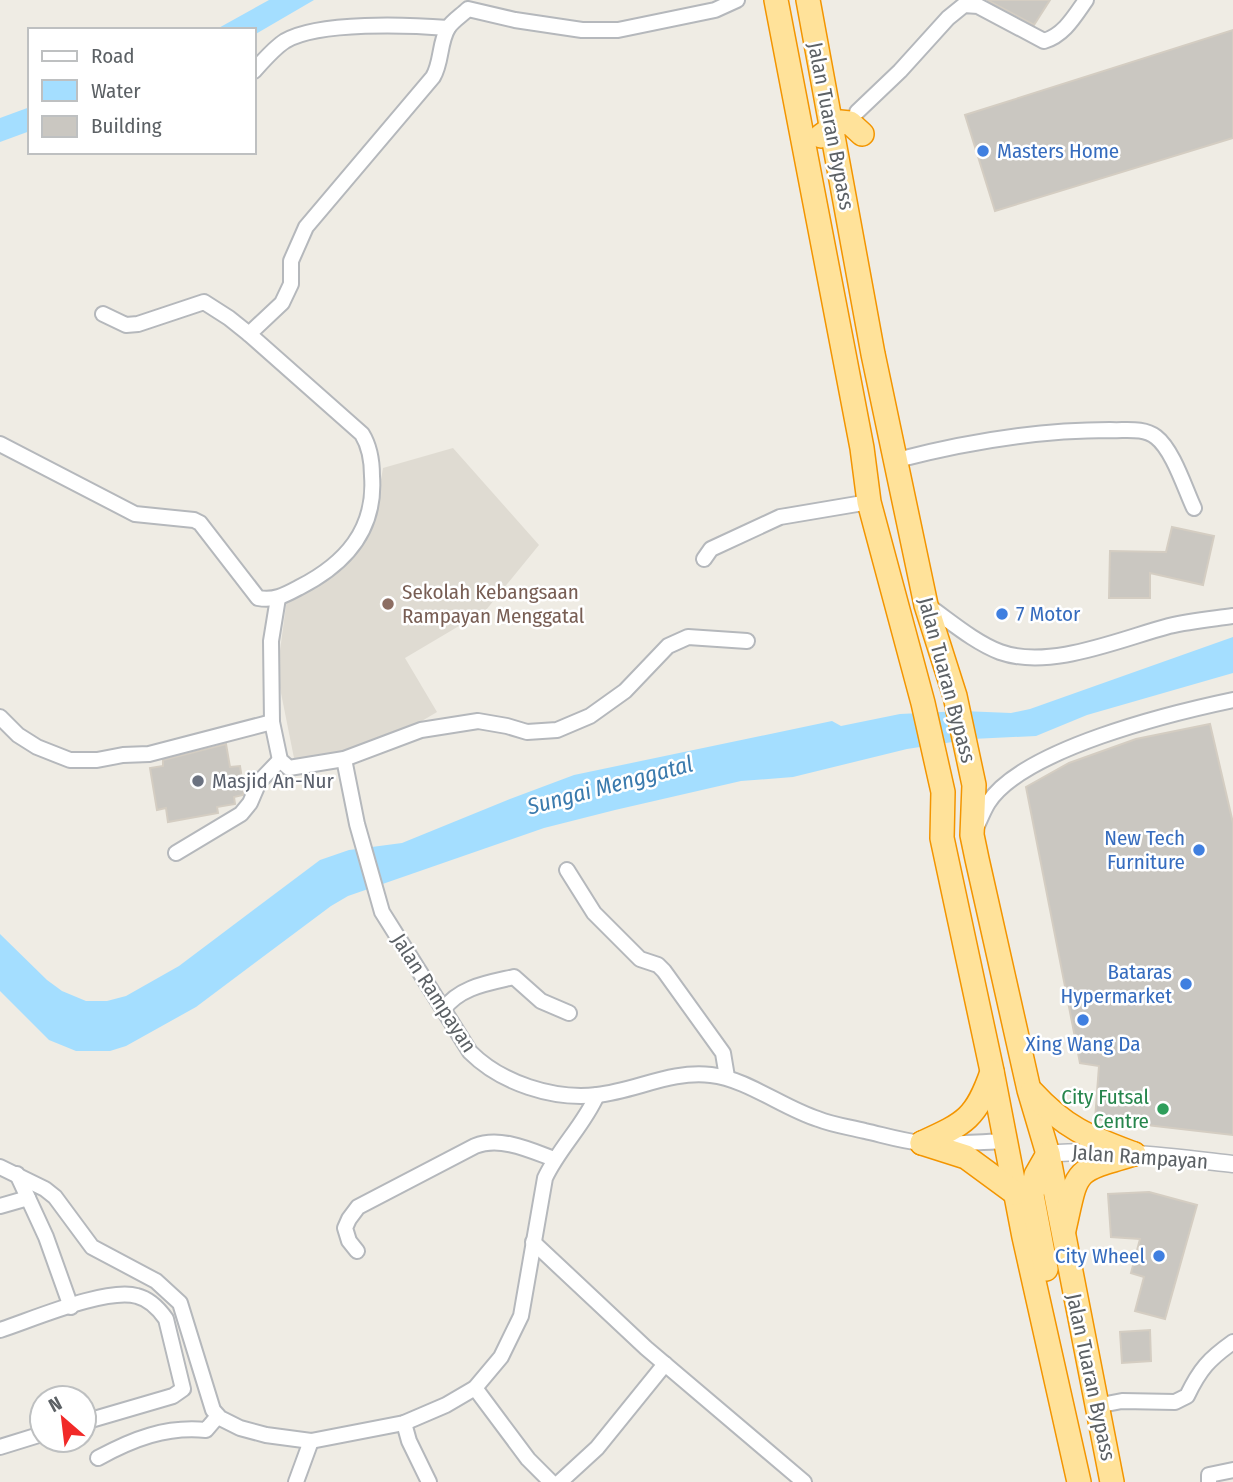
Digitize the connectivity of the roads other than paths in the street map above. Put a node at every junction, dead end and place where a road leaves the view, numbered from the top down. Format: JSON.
{"nodes":[{"id":1,"x":737,"y":0,"type":"edge"},
{"id":2,"x":776,"y":0,"type":"edge"},
{"id":3,"x":808,"y":0,"type":"edge"},
{"id":4,"x":1086,"y":0,"type":"edge"},
{"id":5,"x":448,"y":28,"type":"junction"},
{"id":6,"x":256,"y":69,"type":"edge"},
{"id":7,"x":859,"y":123,"type":"joint"},
{"id":8,"x":832,"y":127,"type":"junction"},
{"id":9,"x":809,"y":171,"type":"junction"},
{"id":10,"x":103,"y":314,"type":"dead end"},
{"id":11,"x":249,"y":334,"type":"junction"},
{"id":12,"x":0,"y":444,"type":"edge"},
{"id":13,"x":897,"y":460,"type":"junction"},
{"id":14,"x":869,"y":502,"type":"junction"},
{"id":15,"x":1194,"y":508,"type":"dead end"},
{"id":16,"x":704,"y":559,"type":"dead end"},
{"id":17,"x":278,"y":598,"type":"junction"},
{"id":18,"x":926,"y":605,"type":"junction"},
{"id":19,"x":1233,"y":616,"type":"edge"},
{"id":20,"x":747,"y":641,"type":"dead end"},
{"id":21,"x":1233,"y":700,"type":"edge"},
{"id":22,"x":0,"y":717,"type":"edge"},
{"id":23,"x":272,"y":722,"type":"junction"},
{"id":24,"x":344,"y":759,"type":"junction"},
{"id":25,"x":280,"y":760,"type":"junction"},
{"id":26,"x":972,"y":835,"type":"junction"},
{"id":27,"x":176,"y":853,"type":"dead end"},
{"id":28,"x":567,"y":870,"type":"dead end"},
{"id":29,"x":443,"y":1010,"type":"junction"},
{"id":30,"x":569,"y":1013,"type":"dead end"},
{"id":31,"x":992,"y":1071,"type":"junction"},
{"id":32,"x":727,"y":1077,"type":"junction"},
{"id":33,"x":1029,"y":1090,"type":"junction"},
{"id":34,"x":597,"y":1095,"type":"junction"},
{"id":35,"x":1006,"y":1141,"type":"junction"},
{"id":36,"x":922,"y":1143,"type":"junction"},
{"id":37,"x":1048,"y":1154,"type":"junction"},
{"id":38,"x":1134,"y":1154,"type":"junction"},
{"id":39,"x":554,"y":1159,"type":"junction"},
{"id":40,"x":1233,"y":1164,"type":"edge"},
{"id":41,"x":0,"y":1167,"type":"edge"},
{"id":42,"x":17,"y":1174,"type":"junction"},
{"id":43,"x":1015,"y":1193,"type":"junction"},
{"id":44,"x":28,"y":1198,"type":"junction"},
{"id":45,"x":0,"y":1206,"type":"edge"},
{"id":46,"x":1062,"y":1237,"type":"junction"},
{"id":47,"x":533,"y":1242,"type":"junction"},
{"id":48,"x":357,"y":1251,"type":"dead end"},
{"id":49,"x":71,"y":1307,"type":"junction"},
{"id":50,"x":0,"y":1330,"type":"edge"},
{"id":51,"x":1233,"y":1342,"type":"edge"},
{"id":52,"x":665,"y":1364,"type":"junction"},
{"id":53,"x":475,"y":1388,"type":"junction"},
{"id":54,"x":1096,"y":1406,"type":"junction"},
{"id":55,"x":218,"y":1416,"type":"junction"},
{"id":56,"x":98,"y":1418,"type":"edge"},
{"id":57,"x":404,"y":1423,"type":"junction"},
{"id":58,"x":28,"y":1438,"type":"edge"},
{"id":59,"x":311,"y":1441,"type":"junction"},
{"id":60,"x":0,"y":1447,"type":"edge"},
{"id":61,"x":98,"y":1458,"type":"dead end"},
{"id":62,"x":1233,"y":1470,"type":"edge"},
{"id":63,"x":296,"y":1482,"type":"edge"},
{"id":64,"x":429,"y":1482,"type":"edge"},
{"id":65,"x":551,"y":1482,"type":"edge"},
{"id":66,"x":560,"y":1482,"type":"edge"},
{"id":67,"x":804,"y":1482,"type":"edge"},
{"id":68,"x":1079,"y":1482,"type":"edge"},
{"id":69,"x":1090,"y":1482,"type":"edge"},
{"id":70,"x":1112,"y":1482,"type":"edge"},
{"id":71,"x":1209,"y":1482,"type":"edge"}],
"edges":[{"from":1,"to":5,"type":"street"},
{"from":2,"to":9,"type":"highway","name":"Jalan Tuaran Bypass"},
{"from":3,"to":8,"type":"highway","name":"Jalan Tuaran Bypass"},
{"from":4,"to":7,"type":"street"},
{"from":5,"to":6,"type":"street"},
{"from":5,"to":11,"type":"street"},
{"from":7,"to":8,"type":"highway"},
{"from":8,"to":9,"type":"highway"},
{"from":8,"to":13,"type":"highway","name":"Jalan Tuaran Bypass"},
{"from":9,"to":14,"type":"highway","name":"Jalan Tuaran Bypass"},
{"from":10,"to":11,"type":"street"},
{"from":11,"to":17,"type":"street"},
{"from":12,"to":17,"type":"street"},
{"from":13,"to":15,"type":"street"},
{"from":13,"to":18,"type":"highway","name":"Jalan Tuaran Bypass"},
{"from":14,"to":16,"type":"street"},
{"from":14,"to":31,"type":"highway","name":"Jalan Tuaran Bypass"},
{"from":17,"to":23,"type":"street"},
{"from":18,"to":19,"type":"street"},
{"from":18,"to":26,"type":"highway","name":"Jalan Tuaran Bypass"},
{"from":20,"to":24,"type":"street"},
{"from":21,"to":26,"type":"street"},
{"from":22,"to":23,"type":"street"},
{"from":23,"to":25,"type":"street"},
{"from":24,"to":25,"type":"street"},
{"from":24,"to":29,"type":"street","name":"Jalan Rampayan"},
{"from":25,"to":27,"type":"street"},
{"from":26,"to":33,"type":"highway","name":"Jalan Tuaran Bypass"},
{"from":28,"to":32,"type":"street"},
{"from":29,"to":30,"type":"street"},
{"from":29,"to":34,"type":"street","name":"Jalan Rampayan"},
{"from":31,"to":35,"type":"highway","name":"Jalan Tuaran Bypass"},
{"from":31,"to":36,"type":"highway"},
{"from":32,"to":34,"type":"street","name":"Jalan Rampayan"},
{"from":32,"to":36,"type":"street","name":"Jalan Rampayan"},
{"from":33,"to":37,"type":"highway","name":"Jalan Tuaran Bypass"},
{"from":33,"to":38,"type":"highway"},
{"from":34,"to":39,"type":"street"},
{"from":35,"to":36,"type":"street","name":"Jalan Rampayan"},
{"from":35,"to":43,"type":"highway","name":"Jalan Tuaran Bypass"},
{"from":36,"to":43,"type":"highway"},
{"from":37,"to":38,"type":"street","name":"Jalan Rampayan"},
{"from":37,"to":46,"type":"highway","name":"Jalan Tuaran Bypass"},
{"from":37,"to":69,"type":"highway"},
{"from":38,"to":40,"type":"street","name":"Jalan Rampayan"},
{"from":38,"to":46,"type":"highway"},
{"from":39,"to":47,"type":"street"},
{"from":39,"to":48,"type":"street"},
{"from":41,"to":42,"type":"street"},
{"from":42,"to":44,"type":"street"},
{"from":42,"to":55,"type":"street"},
{"from":43,"to":68,"type":"highway","name":"Jalan Tuaran Bypass"},
{"from":44,"to":45,"type":"street"},
{"from":44,"to":49,"type":"street"},
{"from":46,"to":54,"type":"highway","name":"Jalan Tuaran Bypass"},
{"from":47,"to":52,"type":"street"},
{"from":47,"to":53,"type":"street"},
{"from":49,"to":50,"type":"street"},
{"from":49,"to":56,"type":"street"},
{"from":51,"to":54,"type":"street"},
{"from":52,"to":66,"type":"street"},
{"from":52,"to":67,"type":"street"},
{"from":53,"to":57,"type":"street"},
{"from":53,"to":65,"type":"street"},
{"from":54,"to":70,"type":"highway","name":"Jalan Tuaran Bypass"},
{"from":55,"to":59,"type":"street"},
{"from":55,"to":61,"type":"street"},
{"from":57,"to":59,"type":"street"},
{"from":57,"to":64,"type":"street"},
{"from":58,"to":60,"type":"street"},
{"from":59,"to":63,"type":"street"},
{"from":62,"to":71,"type":"street"}]}
